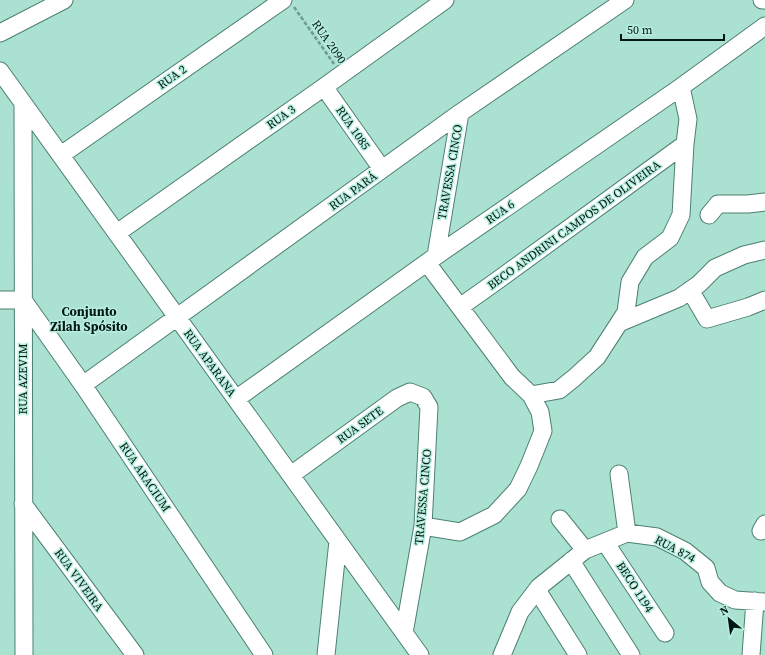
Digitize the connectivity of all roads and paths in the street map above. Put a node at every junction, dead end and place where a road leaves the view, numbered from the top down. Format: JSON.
{"nodes":[{"id":1,"x":64,"y":0,"type":"edge"},
{"id":2,"x":445,"y":0,"type":"edge"},
{"id":3,"x":625,"y":0,"type":"edge"},
{"id":4,"x":288,"y":3,"type":"edge"},
{"id":5,"x":765,"y":26,"type":"edge"},
{"id":6,"x":0,"y":33,"type":"edge"},
{"id":7,"x":0,"y":71,"type":"edge"},
{"id":8,"x":341,"y":74,"type":"junction"},
{"id":9,"x":324,"y":86,"type":"junction"},
{"id":10,"x":681,"y":87,"type":"junction"},
{"id":11,"x":23,"y":103,"type":"junction"},
{"id":12,"x":460,"y":113,"type":"junction"},
{"id":13,"x":685,"y":144,"type":"junction"},
{"id":14,"x":61,"y":155,"type":"junction"},
{"id":15,"x":382,"y":169,"type":"junction"},
{"id":16,"x":765,"y":202,"type":"edge"},
{"id":17,"x":709,"y":215,"type":"dead end"},
{"id":18,"x":117,"y":233,"type":"junction"},
{"id":19,"x":765,"y":250,"type":"edge"},
{"id":20,"x":432,"y":259,"type":"junction"},
{"id":21,"x":690,"y":290,"type":"junction"},
{"id":22,"x":0,"y":300,"type":"edge"},
{"id":23,"x":23,"y":300,"type":"junction"},
{"id":24,"x":765,"y":300,"type":"edge"},
{"id":25,"x":460,"y":307,"type":"junction"},
{"id":26,"x":177,"y":317,"type":"junction"},
{"id":27,"x":619,"y":323,"type":"junction"},
{"id":28,"x":83,"y":385,"type":"junction"},
{"id":29,"x":531,"y":395,"type":"junction"},
{"id":30,"x":236,"y":399,"type":"junction"},
{"id":31,"x":429,"y":407,"type":"joint"},
{"id":32,"x":619,"y":474,"type":"dead end"},
{"id":33,"x":291,"y":475,"type":"junction"},
{"id":34,"x":24,"y":504,"type":"junction"},
{"id":35,"x":560,"y":519,"type":"dead end"},
{"id":36,"x":423,"y":526,"type":"junction"},
{"id":37,"x":627,"y":533,"type":"junction"},
{"id":38,"x":338,"y":540,"type":"junction"},
{"id":39,"x":605,"y":542,"type":"junction"},
{"id":40,"x":584,"y":550,"type":"junction"},
{"id":41,"x":571,"y":561,"type":"junction"},
{"id":42,"x":537,"y":590,"type":"junction"},
{"id":43,"x":760,"y":601,"type":"edge"},
{"id":44,"x":404,"y":633,"type":"junction"},
{"id":45,"x":665,"y":633,"type":"dead end"},
{"id":46,"x":24,"y":655,"type":"edge"},
{"id":47,"x":134,"y":655,"type":"edge"},
{"id":48,"x":264,"y":655,"type":"edge"},
{"id":49,"x":326,"y":655,"type":"edge"},
{"id":50,"x":420,"y":655,"type":"edge"},
{"id":51,"x":502,"y":655,"type":"edge"},
{"id":52,"x":578,"y":655,"type":"edge"},
{"id":53,"x":631,"y":655,"type":"edge"},
{"id":54,"x":751,"y":655,"type":"edge"}],
"edges":[{"from":1,"to":6,"type":"street"},
{"from":2,"to":8,"type":"street","name":"RUA 3"},
{"from":3,"to":12,"type":"street","name":"RUA PARÁ"},
{"from":4,"to":8,"type":"path","name":"RUA 2090"},
{"from":4,"to":14,"type":"street","name":"RUA 2"},
{"from":5,"to":10,"type":"street","name":"RUA 6"},
{"from":7,"to":11,"type":"street","name":"RUA APARANA"},
{"from":8,"to":9,"type":"street","name":"RUA 3"},
{"from":9,"to":15,"type":"street","name":"RUA 1085"},
{"from":9,"to":18,"type":"street","name":"RUA 3"},
{"from":10,"to":13,"type":"street"},
{"from":10,"to":20,"type":"street","name":"RUA 6"},
{"from":11,"to":14,"type":"street","name":"RUA APARANA"},
{"from":11,"to":23,"type":"street","name":"RUA AZEVIM"},
{"from":12,"to":15,"type":"street","name":"RUA PARÁ"},
{"from":12,"to":20,"type":"street","name":"TRAVESSA CINCO"},
{"from":13,"to":25,"type":"street","name":"BECO ANDRINI CAMPOS DE OLIVEIRA"},
{"from":13,"to":27,"type":"street"},
{"from":14,"to":18,"type":"street","name":"RUA APARANA"},
{"from":15,"to":26,"type":"street","name":"RUA PARÁ"},
{"from":16,"to":17,"type":"street"},
{"from":18,"to":26,"type":"street","name":"RUA APARANA"},
{"from":19,"to":21,"type":"street"},
{"from":20,"to":25,"type":"street"},
{"from":20,"to":30,"type":"street","name":"RUA 6"},
{"from":21,"to":24,"type":"street"},
{"from":21,"to":27,"type":"street"},
{"from":22,"to":23,"type":"street"},
{"from":23,"to":28,"type":"street","name":"RUA ARACIUM"},
{"from":23,"to":34,"type":"street","name":"RUA AZEVIM"},
{"from":25,"to":29,"type":"street"},
{"from":26,"to":28,"type":"street","name":"RUA PARÁ"},
{"from":26,"to":30,"type":"street","name":"RUA APARANA"},
{"from":27,"to":29,"type":"street"},
{"from":28,"to":48,"type":"street","name":"RUA ARACIUM"},
{"from":29,"to":36,"type":"street"},
{"from":30,"to":33,"type":"street","name":"RUA APARANA"},
{"from":31,"to":33,"type":"street","name":"RUA SETE"},
{"from":31,"to":36,"type":"street","name":"TRAVESSA CINCO"},
{"from":32,"to":37,"type":"street"},
{"from":33,"to":38,"type":"street","name":"RUA APARANA"},
{"from":34,"to":46,"type":"street","name":"RUA AZEVIM"},
{"from":34,"to":47,"type":"street","name":"RUA VIVEIRA"},
{"from":35,"to":40,"type":"street"},
{"from":36,"to":44,"type":"street","name":"TRAVESSA CINCO"},
{"from":37,"to":39,"type":"street","name":"RUA 874"},
{"from":37,"to":43,"type":"street","name":"RUA 874"},
{"from":38,"to":44,"type":"street","name":"RUA APARANA"},
{"from":38,"to":49,"type":"street"},
{"from":39,"to":40,"type":"street","name":"RUA 874"},
{"from":39,"to":45,"type":"street","name":"BECO 1194"},
{"from":40,"to":41,"type":"street","name":"RUA 874"},
{"from":41,"to":42,"type":"street","name":"RUA 874"},
{"from":41,"to":53,"type":"street"},
{"from":42,"to":51,"type":"street","name":"RUA 874"},
{"from":42,"to":52,"type":"street"},
{"from":43,"to":54,"type":"street"},
{"from":44,"to":50,"type":"street","name":"RUA APARANA"}]}
